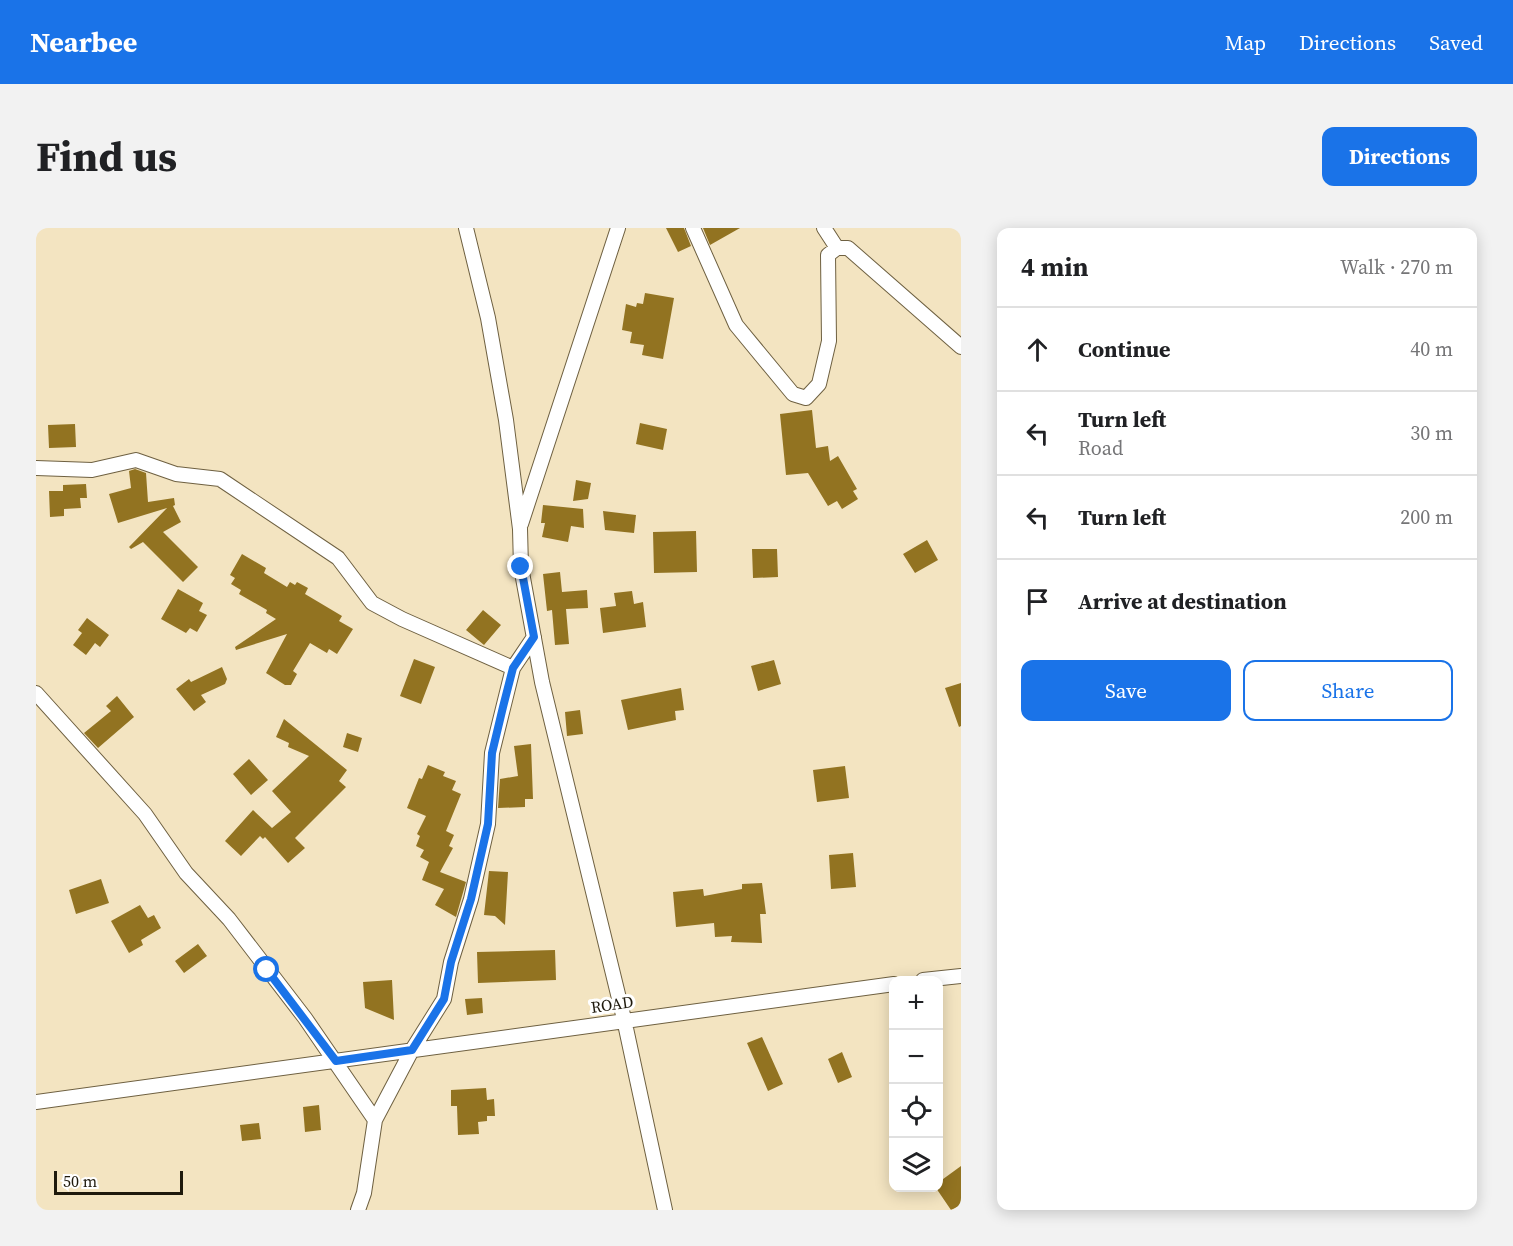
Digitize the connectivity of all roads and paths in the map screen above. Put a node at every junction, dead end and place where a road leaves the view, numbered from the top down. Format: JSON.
{"nodes":[{"id":1,"x":466,"y":228,"type":"edge"},
{"id":2,"x":618,"y":228,"type":"edge"},
{"id":3,"x":693,"y":228,"type":"edge"},
{"id":4,"x":824,"y":228,"type":"edge"},
{"id":5,"x":837,"y":248,"type":"junction"},
{"id":6,"x":961,"y":347,"type":"edge"},
{"id":7,"x":36,"y":468,"type":"edge"},
{"id":8,"x":520,"y":529,"type":"junction"},
{"id":9,"x":534,"y":637,"type":"junction"},
{"id":10,"x":513,"y":668,"type":"junction"},
{"id":11,"x":36,"y":693,"type":"edge"},
{"id":12,"x":961,"y":976,"type":"edge"},
{"id":13,"x":943,"y":978,"type":"edge"},
{"id":14,"x":889,"y":985,"type":"edge"},
{"id":15,"x":624,"y":1019,"type":"junction"},
{"id":16,"x":412,"y":1050,"type":"junction"},
{"id":17,"x":336,"y":1061,"type":"junction"},
{"id":18,"x":36,"y":1102,"type":"edge"},
{"id":19,"x":375,"y":1120,"type":"junction"},
{"id":20,"x":358,"y":1210,"type":"edge"},
{"id":21,"x":665,"y":1210,"type":"edge"}],
"edges":[{"from":1,"to":8,"type":"street"},
{"from":2,"to":8,"type":"street"},
{"from":3,"to":5,"type":"street"},
{"from":4,"to":5,"type":"street"},
{"from":5,"to":6,"type":"street"},
{"from":7,"to":10,"type":"street"},
{"from":8,"to":9,"type":"street"},
{"from":9,"to":10,"type":"street"},
{"from":9,"to":15,"type":"street"},
{"from":10,"to":16,"type":"street"},
{"from":11,"to":17,"type":"street"},
{"from":12,"to":13,"type":"street"},
{"from":14,"to":15,"type":"street","name":"ROAD"},
{"from":15,"to":16,"type":"street","name":"ROAD"},
{"from":15,"to":21,"type":"street"},
{"from":16,"to":17,"type":"street","name":"ROAD"},
{"from":16,"to":19,"type":"street"},
{"from":17,"to":18,"type":"street","name":"ROAD"},
{"from":17,"to":19,"type":"street"},
{"from":19,"to":20,"type":"street"}]}
